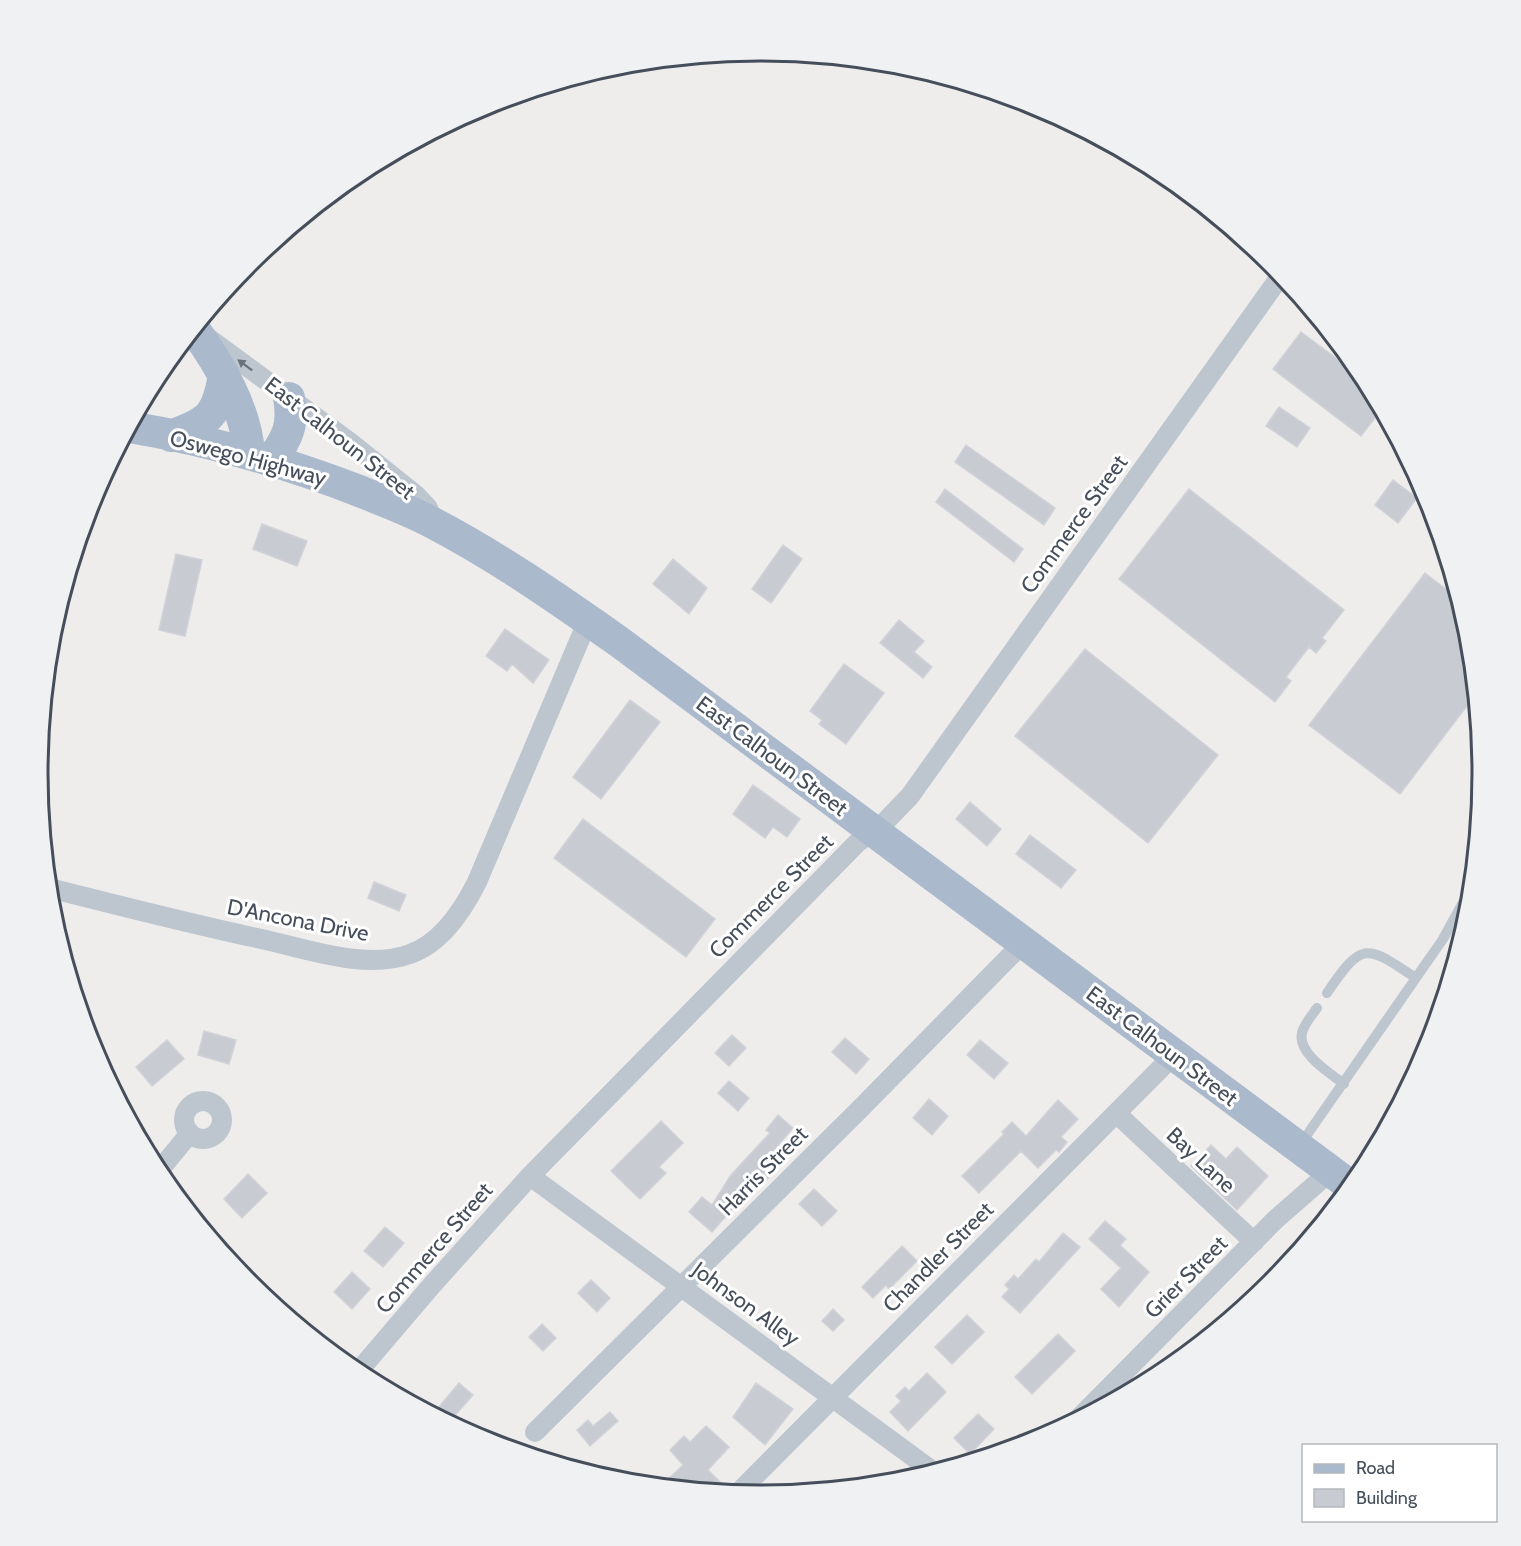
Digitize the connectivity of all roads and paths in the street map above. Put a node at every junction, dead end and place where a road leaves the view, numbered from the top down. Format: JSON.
{"nodes":[{"id":1,"x":1276,"y":282,"type":"edge"},
{"id":2,"x":201,"y":332,"type":"edge"},
{"id":3,"x":199,"y":334,"type":"edge"},
{"id":4,"x":224,"y":375,"type":"junction"},
{"id":5,"x":289,"y":398,"type":"junction"},
{"id":6,"x":136,"y":429,"type":"edge"},
{"id":7,"x":171,"y":436,"type":"junction"},
{"id":8,"x":260,"y":457,"type":"junction"},
{"id":9,"x":432,"y":522,"type":"junction"},
{"id":10,"x":588,"y":620,"type":"junction"},
{"id":11,"x":874,"y":831,"type":"junction"},
{"id":12,"x":58,"y":890,"type":"edge"},
{"id":13,"x":1460,"y":909,"type":"edge"},
{"id":14,"x":1023,"y":943,"type":"junction"},
{"id":15,"x":1416,"y":978,"type":"junction"},
{"id":16,"x":1327,"y":993,"type":"dead end"},
{"id":17,"x":1317,"y":1008,"type":"dead end"},
{"id":18,"x":1174,"y":1055,"type":"junction"},
{"id":19,"x":1344,"y":1084,"type":"junction"},
{"id":20,"x":1116,"y":1113,"type":"junction"},
{"id":21,"x":190,"y":1133,"type":"dead end"},
{"id":22,"x":1299,"y":1147,"type":"junction"},
{"id":23,"x":165,"y":1164,"type":"edge"},
{"id":24,"x":530,"y":1176,"type":"junction"},
{"id":25,"x":1342,"y":1179,"type":"edge"},
{"id":26,"x":1254,"y":1242,"type":"junction"},
{"id":27,"x":681,"y":1286,"type":"junction"},
{"id":28,"x":364,"y":1364,"type":"edge"},
{"id":29,"x":833,"y":1398,"type":"junction"},
{"id":30,"x":1095,"y":1402,"type":"edge"},
{"id":31,"x":535,"y":1432,"type":"dead end"},
{"id":32,"x":925,"y":1466,"type":"edge"},
{"id":33,"x":746,"y":1485,"type":"edge"}],
"edges":[{"from":1,"to":11,"type":"street","name":"Commerce Street"},
{"from":5,"to":2,"type":"street","name":"East Calhoun Street","one_way":true},
{"from":3,"to":4,"type":"main road"},
{"from":4,"to":7,"type":"main road"},
{"from":4,"to":8,"type":"main road"},
{"from":5,"to":8,"type":"main road"},
{"from":5,"to":9,"type":"street","name":"East Calhoun Street"},
{"from":6,"to":7,"type":"main road","name":"Oswego Highway"},
{"from":7,"to":8,"type":"main road","name":"Oswego Highway"},
{"from":8,"to":9,"type":"main road","name":"Oswego Highway"},
{"from":9,"to":10,"type":"main road","name":"East Calhoun Street"},
{"from":10,"to":11,"type":"main road","name":"East Calhoun Street"},
{"from":10,"to":12,"type":"street","name":"D'Ancona Drive"},
{"from":11,"to":14,"type":"main road","name":"East Calhoun Street"},
{"from":11,"to":24,"type":"street","name":"Commerce Street"},
{"from":13,"to":15,"type":"lane"},
{"from":14,"to":18,"type":"main road","name":"East Calhoun Street"},
{"from":14,"to":27,"type":"street","name":"Harris Street"},
{"from":15,"to":16,"type":"lane"},
{"from":15,"to":19,"type":"lane"},
{"from":17,"to":19,"type":"lane"},
{"from":18,"to":20,"type":"street","name":"Chandler Street"},
{"from":18,"to":22,"type":"main road","name":"East Calhoun Street"},
{"from":19,"to":22,"type":"lane"},
{"from":20,"to":26,"type":"street","name":"Bay Lane"},
{"from":20,"to":29,"type":"street","name":"Chandler Street"},
{"from":21,"to":23,"type":"street"},
{"from":22,"to":25,"type":"main road","name":"East Calhoun Street"},
{"from":24,"to":27,"type":"street","name":"Johnson Alley"},
{"from":24,"to":28,"type":"street","name":"Commerce Street"},
{"from":25,"to":26,"type":"street","name":"Grier Street"},
{"from":26,"to":30,"type":"street","name":"Grier Street"},
{"from":27,"to":29,"type":"street","name":"Johnson Alley"},
{"from":27,"to":31,"type":"street","name":"Harris Street"},
{"from":29,"to":32,"type":"street","name":"Johnson Alley"},
{"from":29,"to":33,"type":"street","name":"Chandler Street"}]}
